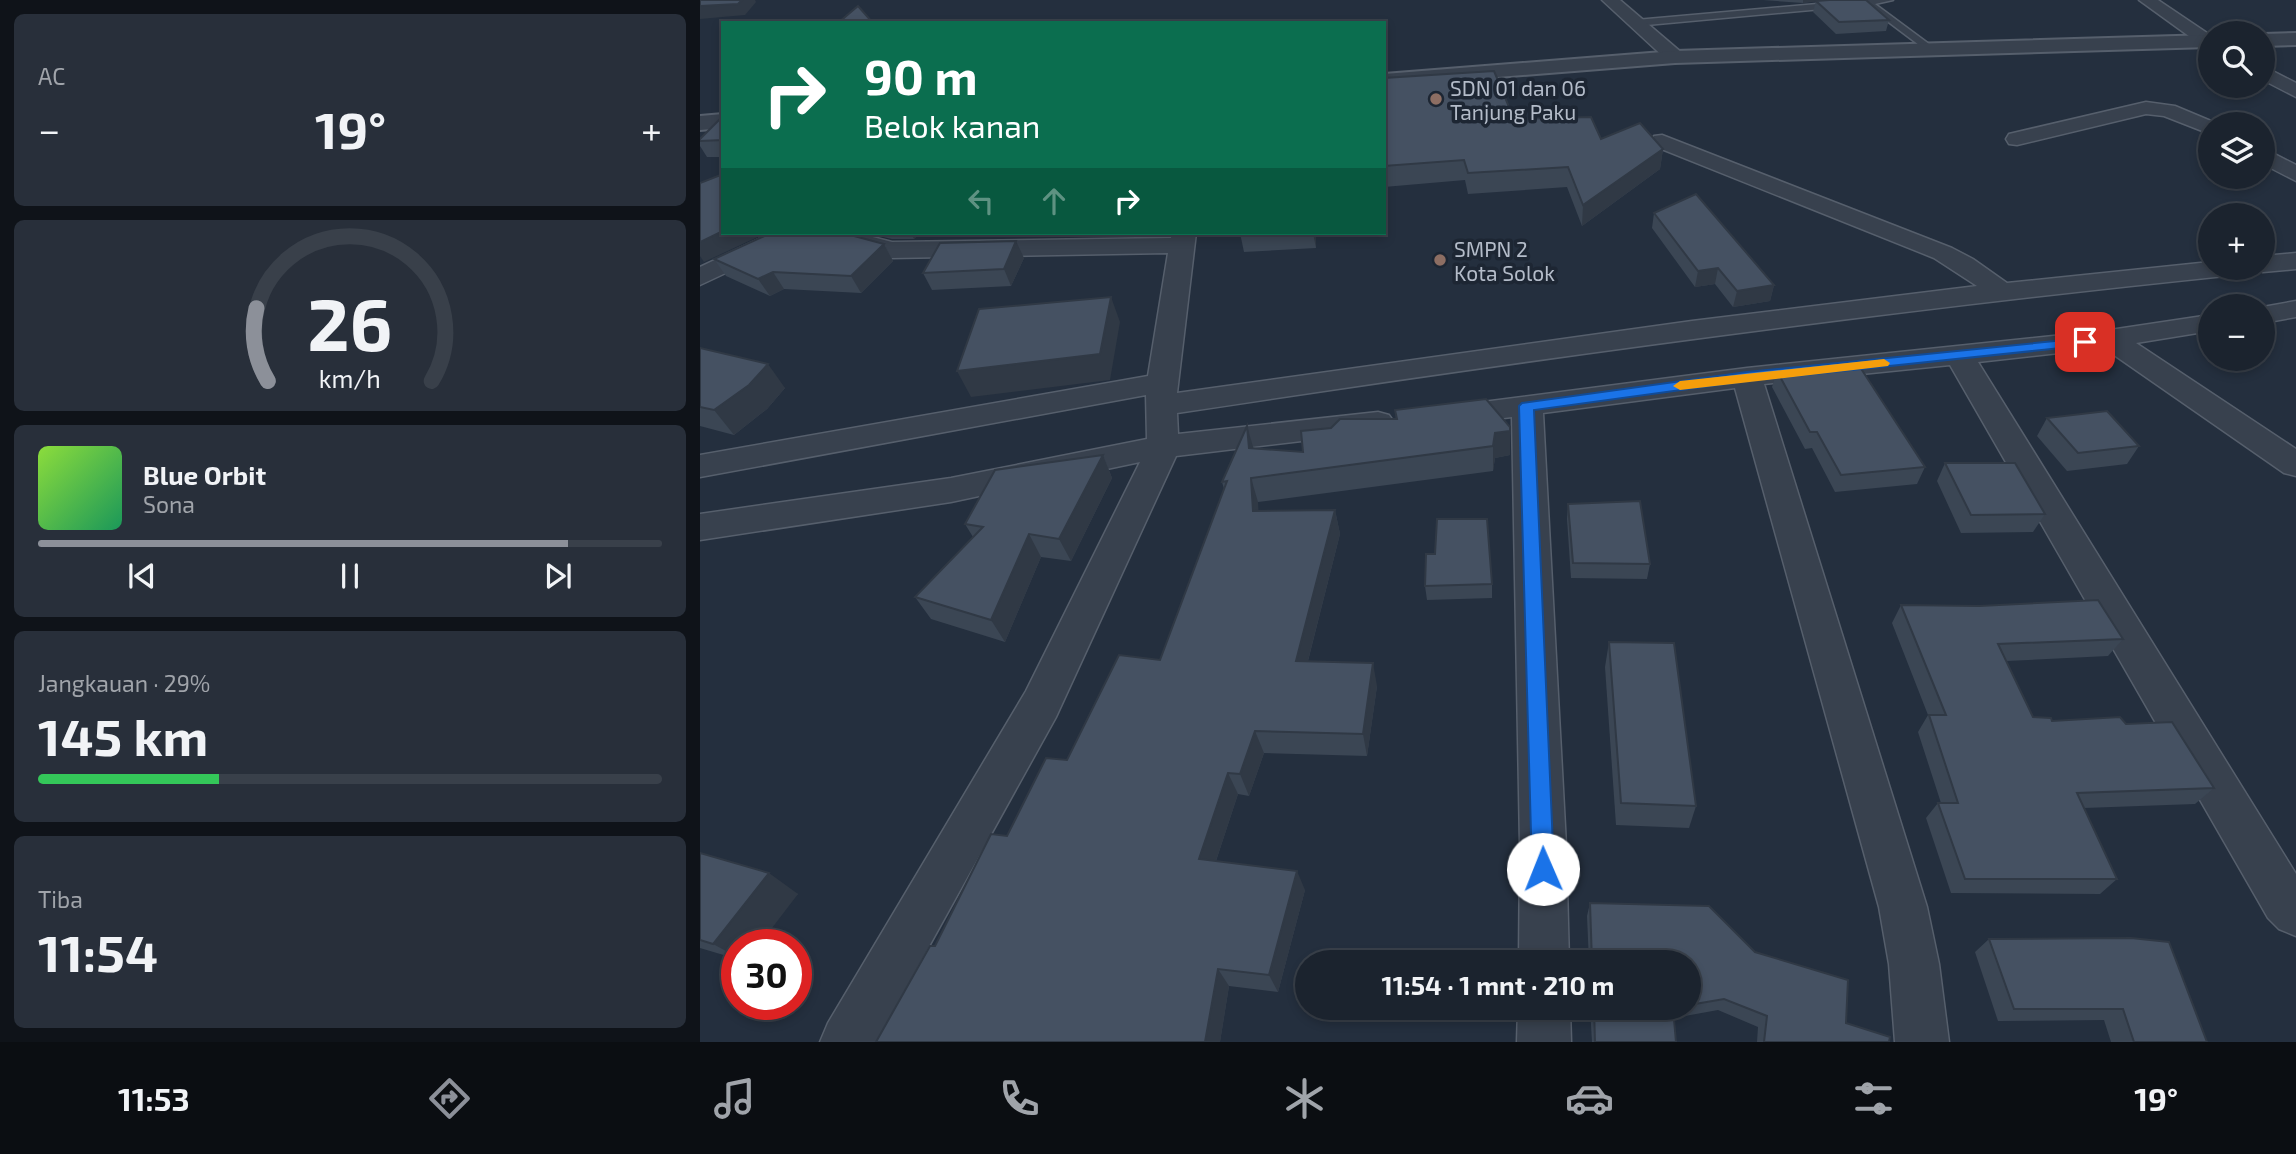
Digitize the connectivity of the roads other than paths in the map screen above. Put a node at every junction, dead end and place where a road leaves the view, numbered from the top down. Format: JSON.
{"nodes":[{"id":1,"x":1610,"y":0,"type":"edge"},
{"id":2,"x":1889,"y":0,"type":"edge"},
{"id":3,"x":2147,"y":0,"type":"edge"},
{"id":4,"x":1868,"y":3,"type":"junction"},
{"id":5,"x":1636,"y":23,"type":"junction"},
{"id":6,"x":2198,"y":35,"type":"edge"},
{"id":7,"x":2296,"y":39,"type":"edge"},
{"id":8,"x":2275,"y":40,"type":"edge"},
{"id":9,"x":2198,"y":42,"type":"edge"},
{"id":10,"x":1930,"y":49,"type":"junction"},
{"id":11,"x":1675,"y":57,"type":"junction"},
{"id":12,"x":2275,"y":79,"type":"edge"},
{"id":13,"x":1386,"y":80,"type":"edge"},
{"id":14,"x":2296,"y":91,"type":"edge"},
{"id":15,"x":721,"y":121,"type":"edge"},
{"id":16,"x":700,"y":123,"type":"edge"},
{"id":17,"x":2198,"y":123,"type":"edge"},
{"id":18,"x":2017,"y":139,"type":"dead end"},
{"id":19,"x":1662,"y":141,"type":"dead end"},
{"id":20,"x":2275,"y":162,"type":"edge"},
{"id":21,"x":2296,"y":174,"type":"edge"},
{"id":22,"x":787,"y":235,"type":"edge"},
{"id":23,"x":837,"y":235,"type":"edge"},
{"id":24,"x":1182,"y":239,"type":"edge"},
{"id":25,"x":2296,"y":261,"type":"edge"},
{"id":26,"x":2275,"y":263,"type":"edge"},
{"id":27,"x":2198,"y":270,"type":"edge"},
{"id":28,"x":700,"y":277,"type":"edge"},
{"id":29,"x":1998,"y":289,"type":"junction"},
{"id":30,"x":2296,"y":309,"type":"edge"},
{"id":31,"x":2275,"y":313,"type":"edge"},
{"id":32,"x":2198,"y":325,"type":"edge"},
{"id":33,"x":2110,"y":339,"type":"junction"},
{"id":34,"x":1960,"y":356,"type":"junction"},
{"id":35,"x":1747,"y":377,"type":"junction"},
{"id":36,"x":1162,"y":394,"type":"junction"},
{"id":37,"x":1527,"y":406,"type":"junction"},
{"id":38,"x":1164,"y":446,"type":"junction"},
{"id":39,"x":2296,"y":465,"type":"edge"},
{"id":40,"x":700,"y":466,"type":"edge"},
{"id":41,"x":700,"y":527,"type":"edge"},
{"id":42,"x":2296,"y":912,"type":"edge"},
{"id":43,"x":1544,"y":950,"type":"edge"},
{"id":44,"x":1544,"y":1020,"type":"edge"},
{"id":45,"x":847,"y":1042,"type":"edge"},
{"id":46,"x":1544,"y":1042,"type":"edge"},
{"id":47,"x":1922,"y":1042,"type":"edge"}],
"edges":[{"from":1,"to":5,"type":"street"},
{"from":2,"to":4,"type":"lane"},
{"from":3,"to":6,"type":"street"},
{"from":4,"to":5,"type":"lane"},
{"from":4,"to":10,"type":"lane"},
{"from":5,"to":11,"type":"street"},
{"from":7,"to":8,"type":"street"},
{"from":9,"to":10,"type":"street"},
{"from":10,"to":11,"type":"street"},
{"from":11,"to":13,"type":"street"},
{"from":12,"to":14,"type":"street"},
{"from":15,"to":16,"type":"street"},
{"from":17,"to":18,"type":"street"},
{"from":19,"to":29,"type":"street"},
{"from":20,"to":21,"type":"street"},
{"from":22,"to":28,"type":"street"},
{"from":23,"to":24,"type":"street"},
{"from":24,"to":36,"type":"street"},
{"from":25,"to":26,"type":"street"},
{"from":27,"to":29,"type":"street"},
{"from":29,"to":36,"type":"street"},
{"from":30,"to":31,"type":"street"},
{"from":32,"to":33,"type":"street"},
{"from":33,"to":34,"type":"street"},
{"from":33,"to":39,"type":"street"},
{"from":34,"to":35,"type":"street"},
{"from":34,"to":42,"type":"street"},
{"from":35,"to":37,"type":"street"},
{"from":35,"to":47,"type":"street"},
{"from":36,"to":38,"type":"street"},
{"from":36,"to":40,"type":"street"},
{"from":37,"to":38,"type":"street"},
{"from":37,"to":43,"type":"street"},
{"from":38,"to":41,"type":"street"},
{"from":38,"to":45,"type":"street"},
{"from":44,"to":46,"type":"street"}]}
